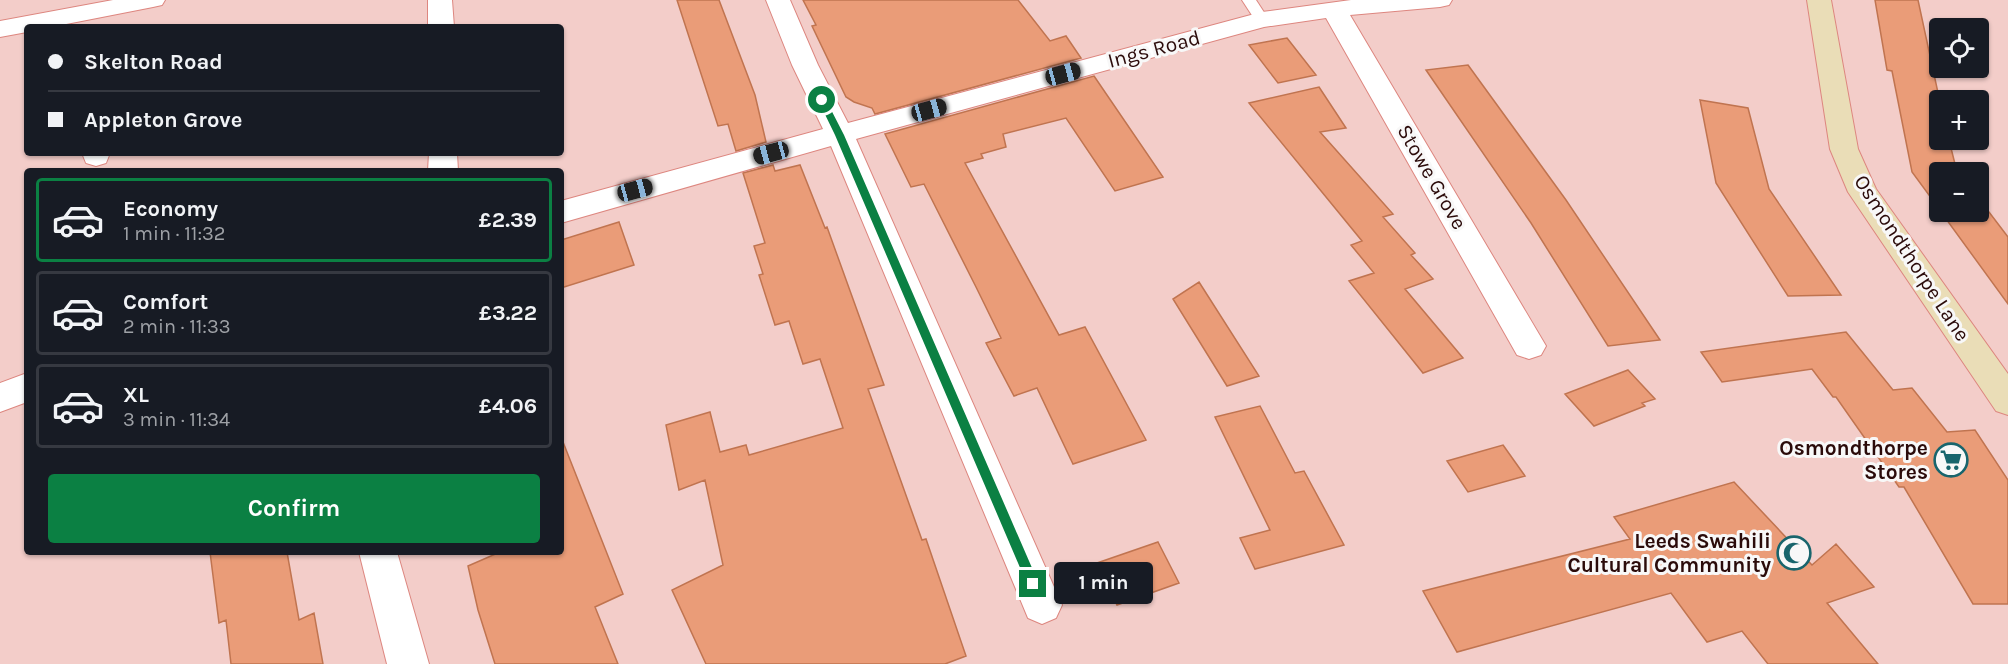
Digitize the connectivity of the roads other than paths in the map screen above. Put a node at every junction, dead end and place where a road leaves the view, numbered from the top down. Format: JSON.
{"nodes":[{"id":1,"x":440,"y":0,"type":"edge"},
{"id":2,"x":778,"y":0,"type":"edge"},
{"id":3,"x":1440,"y":0,"type":"edge"},
{"id":4,"x":1819,"y":0,"type":"edge"},
{"id":5,"x":1407,"y":1,"type":"edge"},
{"id":6,"x":1334,"y":9,"type":"junction"},
{"id":7,"x":137,"y":10,"type":"edge"},
{"id":8,"x":1255,"y":10,"type":"edge"},
{"id":9,"x":36,"y":24,"type":"edge"},
{"id":10,"x":441,"y":24,"type":"edge"},
{"id":11,"x":24,"y":26,"type":"edge"},
{"id":12,"x":0,"y":29,"type":"edge"},
{"id":13,"x":840,"y":135,"type":"junction"},
{"id":14,"x":564,"y":211,"type":"edge"},
{"id":15,"x":1529,"y":346,"type":"dead end"},
{"id":16,"x":24,"y":388,"type":"edge"},
{"id":17,"x":0,"y":398,"type":"edge"},
{"id":18,"x":2008,"y":401,"type":"edge"},
{"id":19,"x":379,"y":555,"type":"edge"},
{"id":20,"x":1042,"y":605,"type":"dead end"},
{"id":21,"x":408,"y":664,"type":"edge"}],
"edges":[{"from":1,"to":10,"type":"street"},
{"from":2,"to":13,"type":"street"},
{"from":3,"to":5,"type":"street","name":"Ings Road"},
{"from":4,"to":18,"type":"street","name":"Osmondthorpe Lane"},
{"from":5,"to":6,"type":"street","name":"Ings Road"},
{"from":6,"to":8,"type":"street","name":"Ings Road"},
{"from":6,"to":15,"type":"street","name":"Stowe Grove"},
{"from":7,"to":9,"type":"street"},
{"from":8,"to":13,"type":"street","name":"Ings Road"},
{"from":11,"to":12,"type":"street"},
{"from":13,"to":14,"type":"street","name":"Ings Road"},
{"from":13,"to":20,"type":"street"},
{"from":16,"to":17,"type":"street"},
{"from":19,"to":21,"type":"street"}]}
